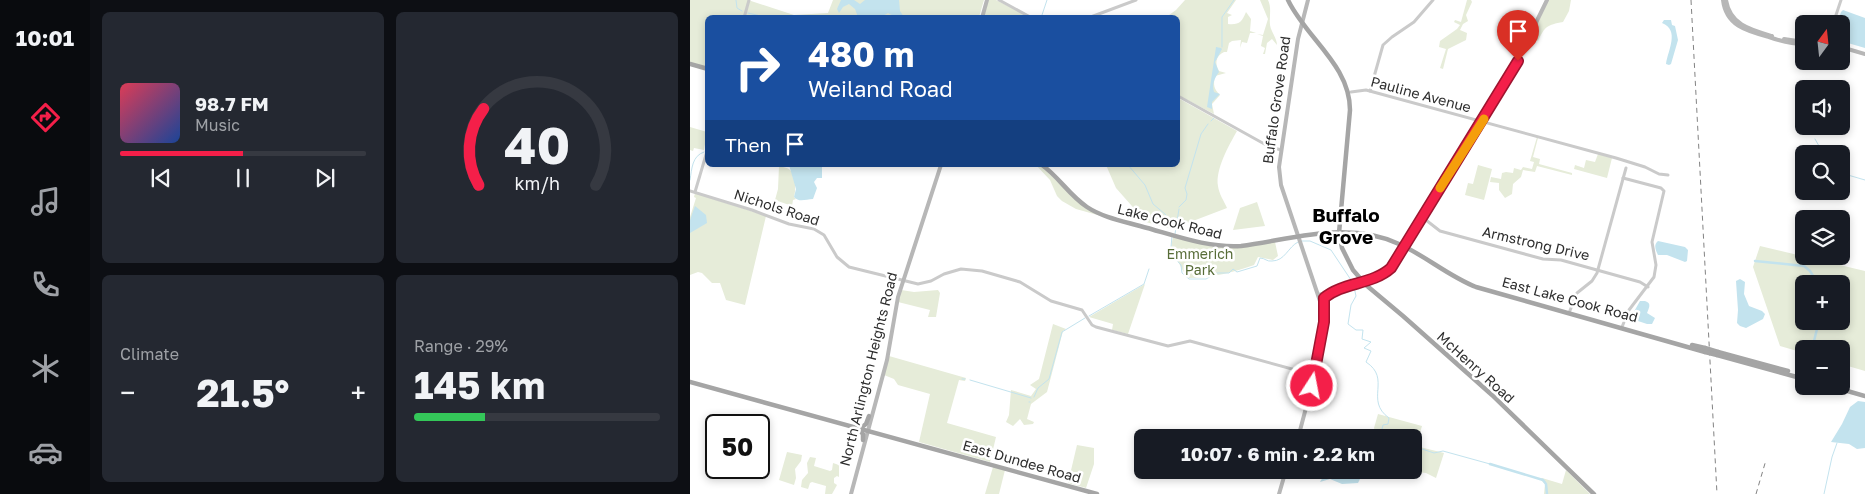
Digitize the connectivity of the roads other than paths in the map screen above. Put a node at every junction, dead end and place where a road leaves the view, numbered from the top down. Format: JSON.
{"nodes":[{"id":1,"x":749,"y":0,"type":"edge"},
{"id":2,"x":986,"y":0,"type":"edge"},
{"id":3,"x":999,"y":0,"type":"edge"},
{"id":4,"x":1136,"y":0,"type":"edge"},
{"id":5,"x":1289,"y":0,"type":"edge"},
{"id":6,"x":1307,"y":0,"type":"edge"},
{"id":7,"x":1434,"y":0,"type":"edge"},
{"id":8,"x":1547,"y":0,"type":"edge"},
{"id":9,"x":1724,"y":0,"type":"edge"},
{"id":10,"x":1841,"y":0,"type":"edge"},
{"id":11,"x":1300,"y":12,"type":"junction"},
{"id":12,"x":745,"y":15,"type":"edge"},
{"id":13,"x":982,"y":15,"type":"edge"},
{"id":14,"x":1026,"y":15,"type":"edge"},
{"id":15,"x":1096,"y":15,"type":"edge"},
{"id":16,"x":1836,"y":15,"type":"edge"},
{"id":17,"x":1302,"y":23,"type":"junction"},
{"id":18,"x":1795,"y":43,"type":"edge"},
{"id":19,"x":1850,"y":49,"type":"edge"},
{"id":20,"x":1865,"y":53,"type":"edge"},
{"id":21,"x":690,"y":66,"type":"edge"},
{"id":22,"x":705,"y":69,"type":"edge"},
{"id":23,"x":1351,"y":92,"type":"junction"},
{"id":24,"x":1370,"y":92,"type":"junction"},
{"id":25,"x":1180,"y":97,"type":"edge"},
{"id":26,"x":1482,"y":121,"type":"junction"},
{"id":27,"x":1280,"y":150,"type":"junction"},
{"id":28,"x":705,"y":158,"type":"edge"},
{"id":29,"x":939,"y":167,"type":"edge"},
{"id":30,"x":1044,"y":167,"type":"edge"},
{"id":31,"x":1049,"y":167,"type":"edge"},
{"id":32,"x":1626,"y":168,"type":"dead end"},
{"id":33,"x":1668,"y":175,"type":"dead end"},
{"id":34,"x":1624,"y":178,"type":"junction"},
{"id":35,"x":690,"y":191,"type":"edge"},
{"id":36,"x":695,"y":192,"type":"junction"},
{"id":37,"x":1422,"y":218,"type":"junction"},
{"id":38,"x":1340,"y":230,"type":"junction"},
{"id":39,"x":1170,"y":233,"type":"junction"},
{"id":40,"x":1298,"y":238,"type":"junction"},
{"id":41,"x":1404,"y":245,"type":"junction"},
{"id":42,"x":1598,"y":270,"type":"junction"},
{"id":43,"x":902,"y":281,"type":"junction"},
{"id":44,"x":1360,"y":281,"type":"junction"},
{"id":45,"x":1350,"y":285,"type":"junction"},
{"id":46,"x":1648,"y":287,"type":"junction"},
{"id":47,"x":1317,"y":290,"type":"junction"},
{"id":48,"x":1334,"y":291,"type":"junction"},
{"id":49,"x":1325,"y":292,"type":"junction"},
{"id":50,"x":1318,"y":295,"type":"junction"},
{"id":51,"x":1569,"y":312,"type":"junction"},
{"id":52,"x":1324,"y":313,"type":"junction"},
{"id":53,"x":1622,"y":326,"type":"junction"},
{"id":54,"x":1313,"y":374,"type":"junction"},
{"id":55,"x":1795,"y":375,"type":"edge"},
{"id":56,"x":691,"y":382,"type":"edge"},
{"id":57,"x":1850,"y":389,"type":"edge"},
{"id":58,"x":1850,"y":390,"type":"edge"},
{"id":59,"x":1858,"y":392,"type":"junction"},
{"id":60,"x":1865,"y":394,"type":"edge"},
{"id":61,"x":870,"y":416,"type":"joint"},
{"id":62,"x":846,"y":424,"type":"junction"},
{"id":63,"x":866,"y":429,"type":"junction"},
{"id":64,"x":1299,"y":429,"type":"edge"},
{"id":65,"x":863,"y":440,"type":"junction"},
{"id":66,"x":1285,"y":479,"type":"edge"},
{"id":67,"x":850,"y":494,"type":"edge"},
{"id":68,"x":1097,"y":494,"type":"edge"},
{"id":69,"x":1281,"y":494,"type":"edge"},
{"id":70,"x":1594,"y":494,"type":"edge"}],
"edges":[{"from":1,"to":12,"type":"street"},
{"from":2,"to":13,"type":"main road"},
{"from":3,"to":14,"type":"street"},
{"from":4,"to":15,"type":"street"},
{"from":5,"to":11,"type":"main road","name":"McHenry Road"},
{"from":5,"to":17,"type":"main road","name":"McHenry Road"},
{"from":6,"to":11,"type":"main road","name":"Buffalo Grove Road"},
{"from":6,"to":17,"type":"main road","name":"Buffalo Grove Road"},
{"from":7,"to":24,"type":"street"},
{"from":8,"to":26,"type":"main road"},
{"from":9,"to":18,"type":"main road"},
{"from":10,"to":16,"type":"street"},
{"from":11,"to":17,"type":"main road","name":"McHenry Road"},
{"from":17,"to":23,"type":"main road","name":"McHenry Road"},
{"from":17,"to":27,"type":"main road","name":"Buffalo Grove Road"},
{"from":17,"to":27,"type":"main road","name":"Buffalo Grove Road"},
{"from":17,"to":38,"type":"main road","name":"McHenry Road"},
{"from":19,"to":20,"type":"main road"},
{"from":21,"to":22,"type":"main road"},
{"from":23,"to":24,"type":"street","name":"Pauline Avenue"},
{"from":23,"to":38,"type":"main road","name":"McHenry Road"},
{"from":24,"to":26,"type":"street","name":"Pauline Avenue"},
{"from":25,"to":27,"type":"street"},
{"from":26,"to":33,"type":"street","name":"Pauline Avenue"},
{"from":26,"to":37,"type":"main road"},
{"from":27,"to":40,"type":"main road","name":"Buffalo Grove Road"},
{"from":28,"to":36,"type":"street"},
{"from":29,"to":43,"type":"main road","name":"North Arlington Heights Road"},
{"from":30,"to":39,"type":"main road","name":"Lake Cook Road"},
{"from":31,"to":39,"type":"main road","name":"Lake Cook Road"},
{"from":32,"to":34,"type":"street"},
{"from":34,"to":42,"type":"street"},
{"from":34,"to":46,"type":"street"},
{"from":35,"to":36,"type":"street","name":"Nichols Road"},
{"from":36,"to":43,"type":"street","name":"Nichols Road"},
{"from":37,"to":41,"type":"main road"},
{"from":37,"to":42,"type":"street","name":"Armstrong Drive"},
{"from":38,"to":40,"type":"main road","name":"Lake Cook Road"},
{"from":38,"to":41,"type":"main road","name":"East Lake Cook Road"},
{"from":38,"to":44,"type":"main road","name":"McHenry Road"},
{"from":39,"to":40,"type":"main road","name":"Lake Cook Road"},
{"from":40,"to":47,"type":"main road"},
{"from":40,"to":50,"type":"main road"},
{"from":41,"to":44,"type":"main road"},
{"from":41,"to":51,"type":"main road","name":"East Lake Cook Road"},
{"from":42,"to":46,"type":"street","name":"Armstrong Drive"},
{"from":42,"to":51,"type":"street"},
{"from":43,"to":54,"type":"street","name":"Nichols Road"},
{"from":43,"to":61,"type":"main road","name":"North Arlington Heights Road"},
{"from":43,"to":63,"type":"main road","name":"North Arlington Heights Road"},
{"from":44,"to":45,"type":"main road"},
{"from":44,"to":70,"type":"main road","name":"McHenry Road"},
{"from":45,"to":48,"type":"main road"},
{"from":45,"to":49,"type":"main road"},
{"from":46,"to":53,"type":"street"},
{"from":47,"to":49,"type":"main road"},
{"from":47,"to":50,"type":"main road"},
{"from":48,"to":50,"type":"main road"},
{"from":48,"to":52,"type":"main road"},
{"from":49,"to":50,"type":"main road"},
{"from":50,"to":52,"type":"main road"},
{"from":50,"to":54,"type":"main road"},
{"from":51,"to":53,"type":"main road","name":"East Lake Cook Road"},
{"from":52,"to":54,"type":"main road"},
{"from":53,"to":55,"type":"main road","name":"East Lake Cook Road","bridge":true},
{"from":54,"to":64,"type":"main road"},
{"from":56,"to":62,"type":"main road","name":"East Dundee Road"},
{"from":57,"to":59,"type":"main road"},
{"from":58,"to":59,"type":"main road"},
{"from":59,"to":60,"type":"main road"},
{"from":61,"to":63,"type":"main road"},
{"from":62,"to":63,"type":"main road","name":"East Dundee Road"},
{"from":62,"to":65,"type":"main road"},
{"from":63,"to":65,"type":"main road","name":"North Arlington Heights Road"},
{"from":63,"to":67,"type":"main road","name":"North Arlington Heights Road"},
{"from":63,"to":68,"type":"main road","name":"East Dundee Road"},
{"from":65,"to":67,"type":"main road","name":"North Arlington Heights Road"},
{"from":66,"to":69,"type":"main road"}]}
